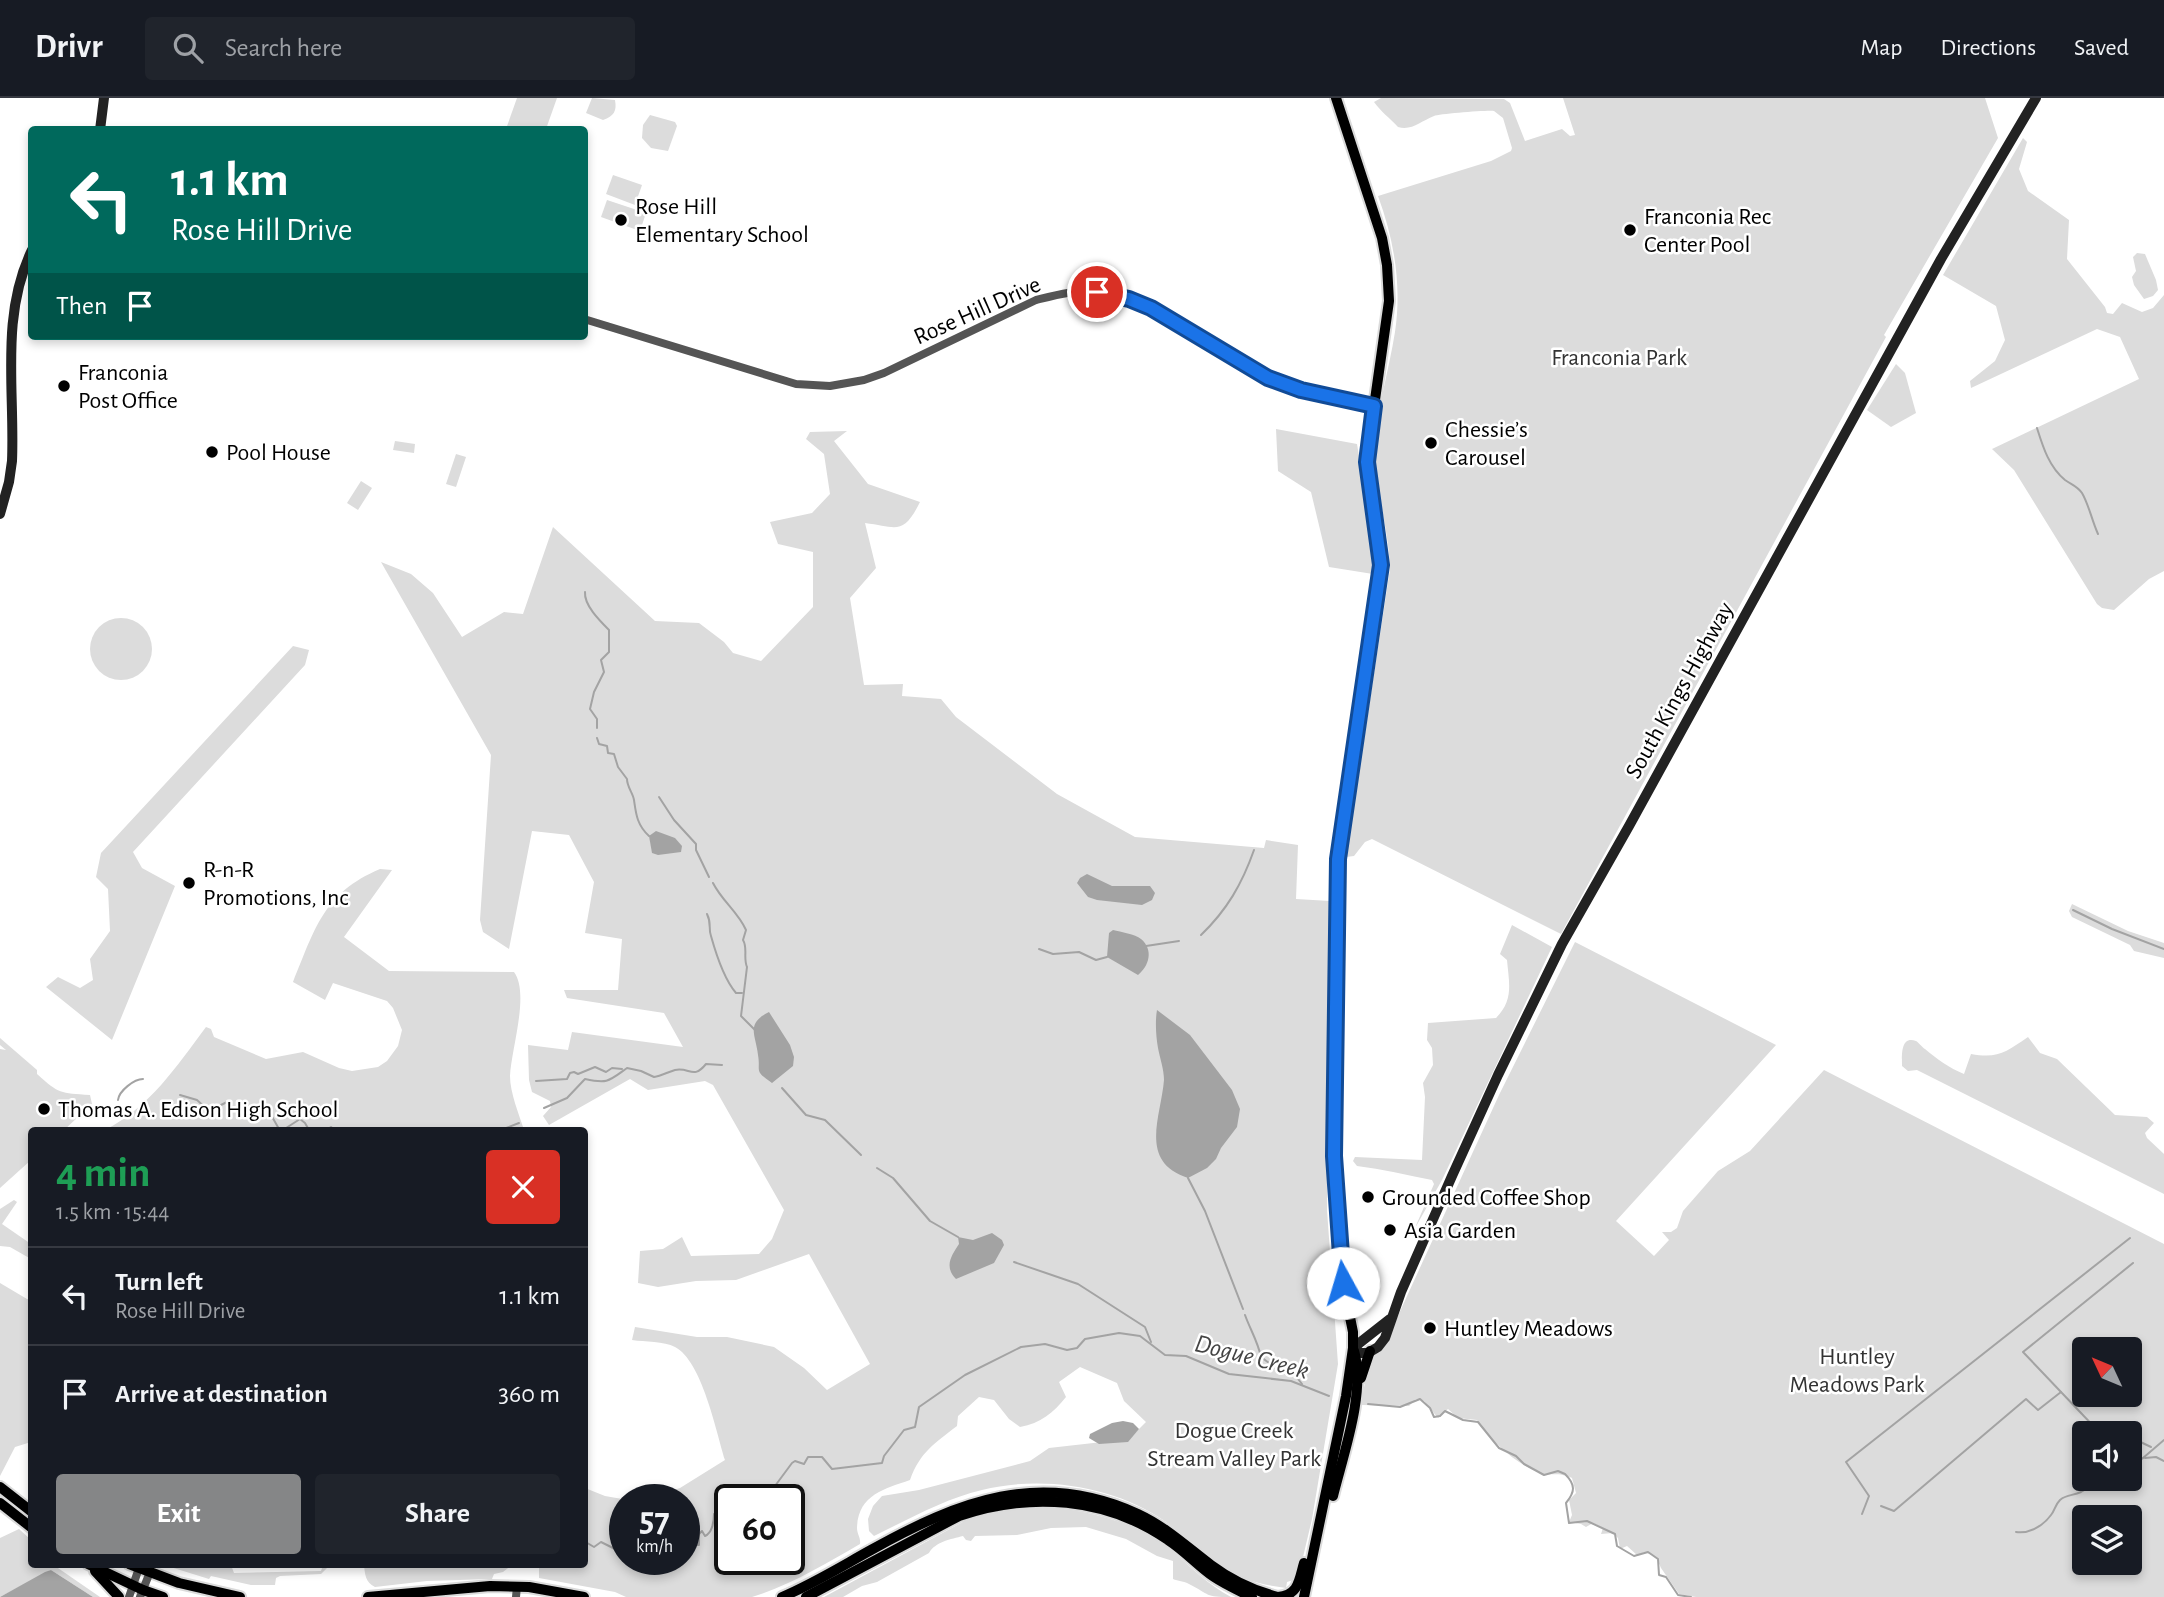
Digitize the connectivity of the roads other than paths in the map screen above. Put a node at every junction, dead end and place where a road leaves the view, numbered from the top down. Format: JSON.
{"nodes":[{"id":1,"x":104,"y":98,"type":"edge"},
{"id":2,"x":1336,"y":98,"type":"edge"},
{"id":3,"x":2036,"y":98,"type":"edge"},
{"id":4,"x":100,"y":126,"type":"edge"},
{"id":5,"x":28,"y":261,"type":"edge"},
{"id":6,"x":588,"y":320,"type":"edge"},
{"id":7,"x":1374,"y":406,"type":"junction"},
{"id":8,"x":0,"y":514,"type":"edge"},
{"id":9,"x":1390,"y":1319,"type":"junction"},
{"id":10,"x":1353,"y":1348,"type":"junction"},
{"id":11,"x":1370,"y":1352,"type":"junction"},
{"id":12,"x":1349,"y":1366,"type":"junction"},
{"id":13,"x":1354,"y":1405,"type":"junction"},
{"id":14,"x":0,"y":1487,"type":"edge"},
{"id":15,"x":0,"y":1503,"type":"edge"},
{"id":16,"x":28,"y":1509,"type":"edge"},
{"id":17,"x":28,"y":1525,"type":"edge"},
{"id":18,"x":873,"y":1549,"type":"junction"},
{"id":19,"x":92,"y":1568,"type":"edge"},
{"id":20,"x":95,"y":1568,"type":"edge"},
{"id":21,"x":139,"y":1568,"type":"edge"},
{"id":22,"x":136,"y":1592,"type":"edge"},
{"id":23,"x":516,"y":1592,"type":"edge"},
{"id":24,"x":529,"y":1592,"type":"edge"},
{"id":25,"x":809,"y":1596,"type":"edge"},
{"id":26,"x":119,"y":1597,"type":"edge"},
{"id":27,"x":163,"y":1597,"type":"edge"},
{"id":28,"x":240,"y":1597,"type":"edge"},
{"id":29,"x":368,"y":1597,"type":"edge"},
{"id":30,"x":584,"y":1597,"type":"edge"},
{"id":31,"x":782,"y":1597,"type":"edge"},
{"id":32,"x":1252,"y":1597,"type":"edge"},
{"id":33,"x":1278,"y":1597,"type":"edge"},
{"id":34,"x":1305,"y":1597,"type":"edge"}],
"edges":[{"from":1,"to":4,"type":"main road"},
{"from":2,"to":7,"type":"main road"},
{"from":3,"to":9,"type":"main road","name":"South Kings Highway"},
{"from":5,"to":8,"type":"main road"},
{"from":6,"to":7,"type":"street","name":"Rose Hill Drive"},
{"from":7,"to":10,"type":"main road"},
{"from":9,"to":10,"type":"main road","name":"South Kings Highway"},
{"from":9,"to":11,"type":"main road","name":"South Kings Highway"},
{"from":10,"to":11,"type":"main road"},
{"from":10,"to":12,"type":"main road"},
{"from":10,"to":13,"type":"main road"},
{"from":11,"to":13,"type":"main road"},
{"from":12,"to":33,"type":"main road"},
{"from":12,"to":34,"type":"main road"},
{"from":13,"to":34,"type":"main road"},
{"from":14,"to":16,"type":"main road"},
{"from":15,"to":17,"type":"main road"},
{"from":18,"to":25,"type":"main road"},
{"from":18,"to":31,"type":"main road"},
{"from":18,"to":33,"type":"main road"},
{"from":19,"to":26,"type":"main road"},
{"from":20,"to":22,"type":"main road"},
{"from":21,"to":22,"type":"street"},
{"from":21,"to":28,"type":"main road"},
{"from":22,"to":27,"type":"main road"},
{"from":23,"to":24,"type":"main road"},
{"from":23,"to":29,"type":"main road"},
{"from":24,"to":30,"type":"main road"},
{"from":25,"to":32,"type":"main road"}]}
